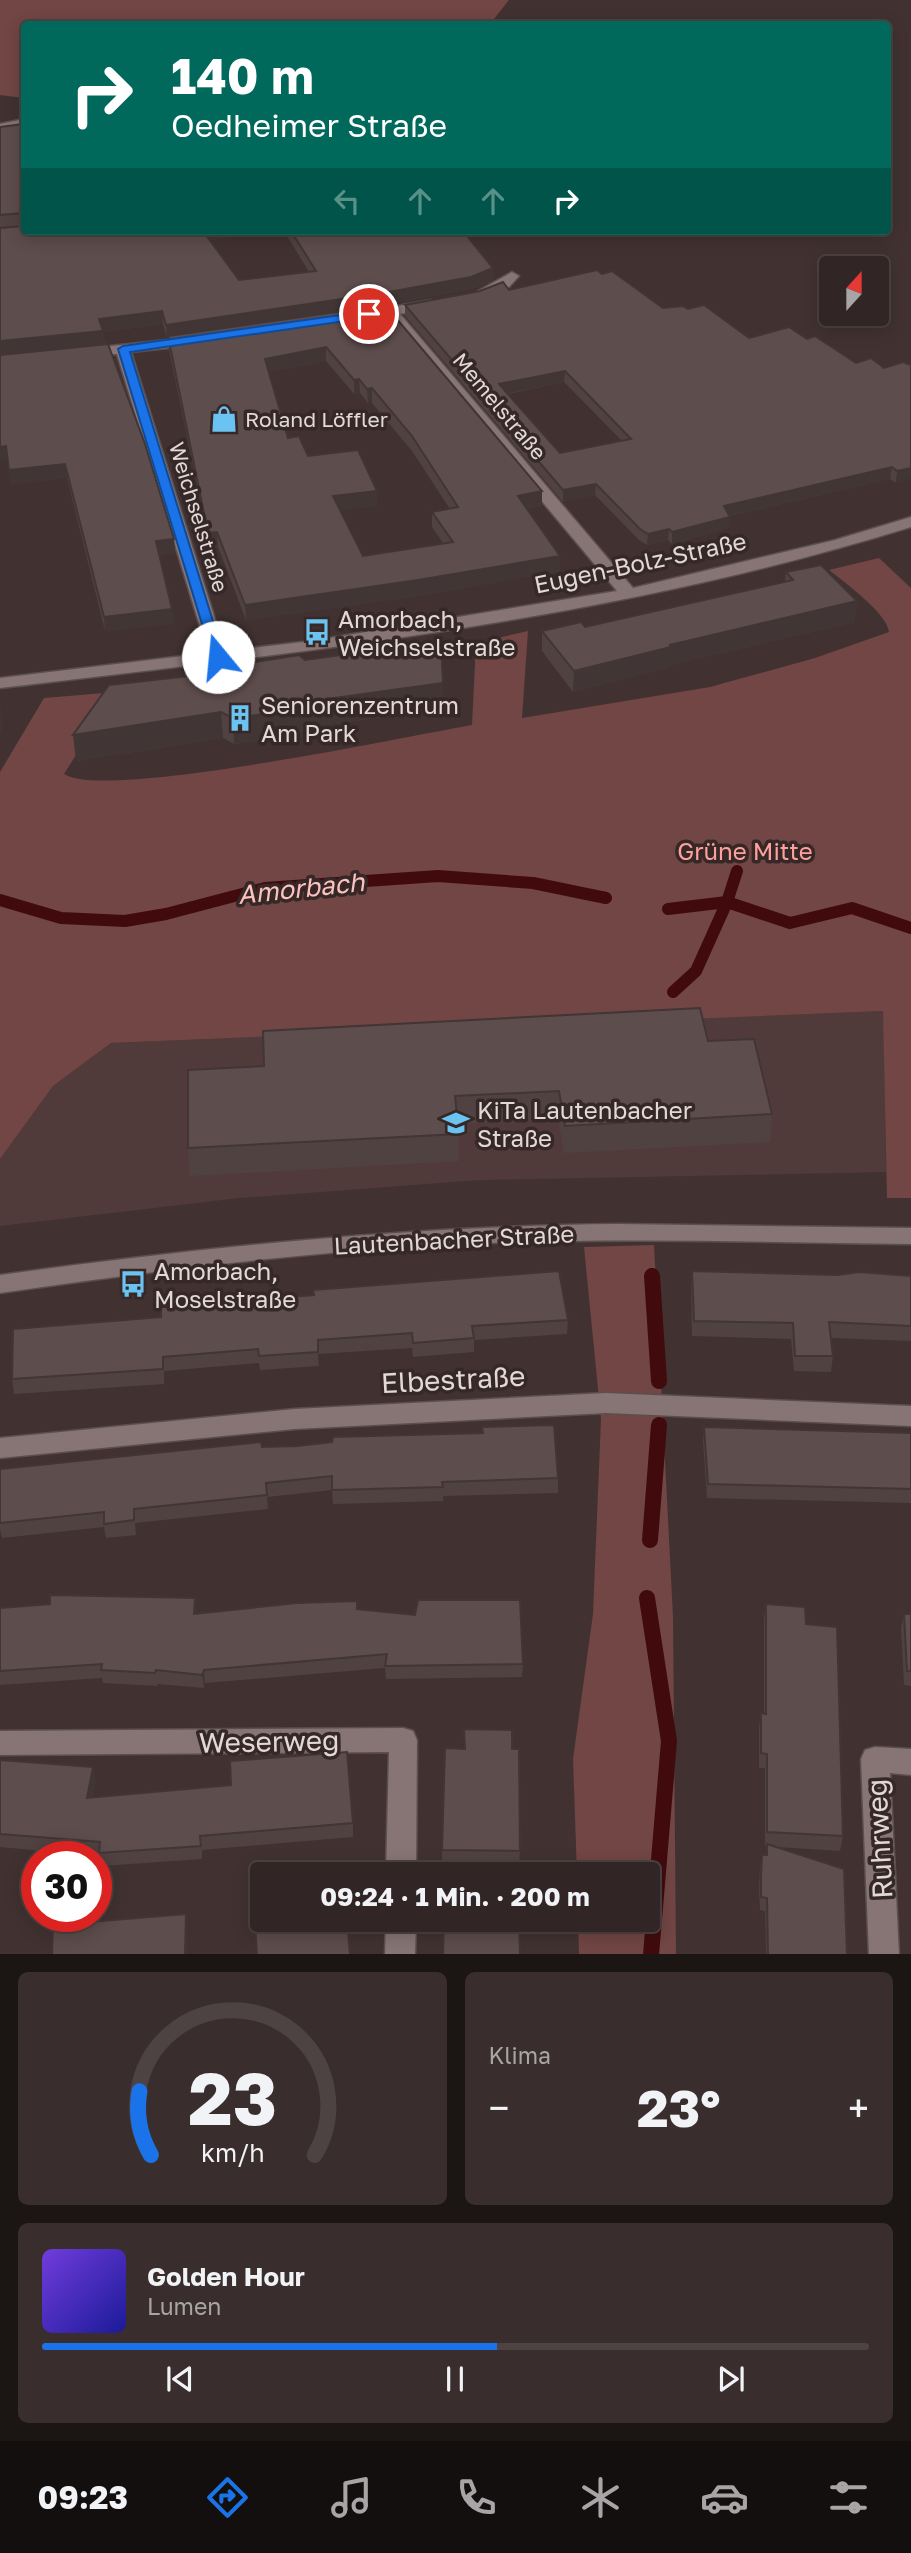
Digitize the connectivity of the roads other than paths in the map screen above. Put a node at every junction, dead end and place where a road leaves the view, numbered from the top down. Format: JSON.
{"nodes":[{"id":1,"x":21,"y":124,"type":"edge"},
{"id":2,"x":0,"y":128,"type":"edge"},
{"id":3,"x":512,"y":276,"type":"dead end"},
{"id":4,"x":390,"y":311,"type":"junction"},
{"id":5,"x":342,"y":319,"type":"edge"},
{"id":6,"x":208,"y":339,"type":"edge"},
{"id":7,"x":123,"y":349,"type":"junction"},
{"id":8,"x":62,"y":355,"type":"edge"},
{"id":9,"x":911,"y":522,"type":"edge"},
{"id":10,"x":629,"y":593,"type":"junction"},
{"id":11,"x":218,"y":657,"type":"junction"},
{"id":12,"x":0,"y":683,"type":"edge"},
{"id":13,"x":911,"y":1236,"type":"edge"},
{"id":14,"x":0,"y":1284,"type":"edge"},
{"id":15,"x":911,"y":1416,"type":"edge"},
{"id":16,"x":0,"y":1448,"type":"edge"},
{"id":17,"x":0,"y":1743,"type":"edge"},
{"id":18,"x":911,"y":1762,"type":"edge"},
{"id":19,"x":401,"y":1862,"type":"edge"},
{"id":20,"x":401,"y":1932,"type":"edge"},
{"id":21,"x":400,"y":1954,"type":"edge"},
{"id":22,"x":884,"y":1954,"type":"edge"}],
"edges":[{"from":1,"to":2,"type":"street"},
{"from":3,"to":4,"type":"street"},
{"from":4,"to":5,"type":"street"},
{"from":4,"to":10,"type":"street","name":"Memelstraße"},
{"from":6,"to":7,"type":"street"},
{"from":7,"to":8,"type":"street"},
{"from":7,"to":11,"type":"street","name":"Weichselstraße"},
{"from":9,"to":10,"type":"street","name":"Eugen-Bolz-Straße"},
{"from":10,"to":11,"type":"street","name":"Eugen-Bolz-Straße"},
{"from":11,"to":12,"type":"street","name":"Eugen-Bolz-Straße"},
{"from":13,"to":14,"type":"street","name":"Lautenbacher Straße"},
{"from":15,"to":16,"type":"street","name":"Elbestraße"},
{"from":17,"to":19,"type":"street","name":"Weserweg"},
{"from":18,"to":22,"type":"street","name":"Ruhrweg"},
{"from":20,"to":21,"type":"street"}]}
